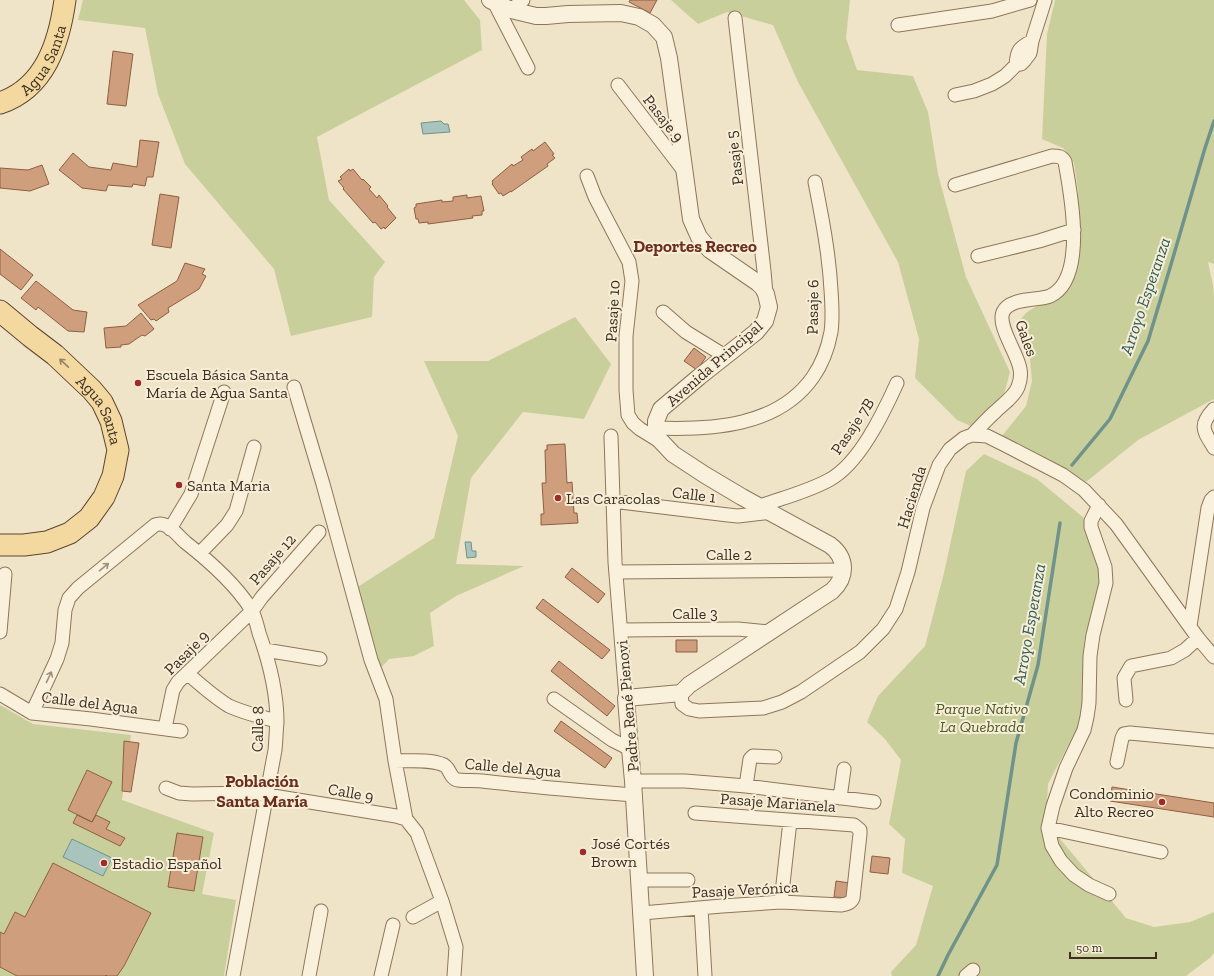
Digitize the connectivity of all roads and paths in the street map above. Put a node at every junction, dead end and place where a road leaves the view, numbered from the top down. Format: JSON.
{"nodes":[{"id":1,"x":65,"y":0,"type":"edge"},
{"id":2,"x":1030,"y":0,"type":"edge"},
{"id":3,"x":1045,"y":0,"type":"edge"},
{"id":4,"x":492,"y":1,"type":"edge"},
{"id":5,"x":517,"y":5,"type":"edge"},
{"id":6,"x":735,"y":18,"type":"dead end"},
{"id":7,"x":898,"y":25,"type":"dead end"},
{"id":8,"x":528,"y":68,"type":"dead end"},
{"id":9,"x":618,"y":85,"type":"dead end"},
{"id":10,"x":955,"y":95,"type":"dead end"},
{"id":11,"x":0,"y":103,"type":"edge"},
{"id":12,"x":684,"y":171,"type":"junction"},
{"id":13,"x":587,"y":176,"type":"dead end"},
{"id":14,"x":815,"y":182,"type":"dead end"},
{"id":15,"x":954,"y":185,"type":"dead end"},
{"id":16,"x":1074,"y":230,"type":"junction"},
{"id":17,"x":978,"y":256,"type":"dead end"},
{"id":18,"x":766,"y":294,"type":"junction"},
{"id":19,"x":0,"y":311,"type":"edge"},
{"id":20,"x":663,"y":312,"type":"dead end"},
{"id":21,"x":0,"y":330,"type":"edge"},
{"id":22,"x":725,"y":356,"type":"junction"},
{"id":23,"x":897,"y":383,"type":"dead end"},
{"id":24,"x":294,"y":387,"type":"dead end"},
{"id":25,"x":224,"y":392,"type":"dead end"},
{"id":26,"x":1214,"y":409,"type":"edge"},
{"id":27,"x":656,"y":428,"type":"junction"},
{"id":28,"x":972,"y":435,"type":"junction"},
{"id":29,"x":611,"y":436,"type":"dead end"},
{"id":30,"x":661,"y":442,"type":"junction"},
{"id":31,"x":254,"y":447,"type":"dead end"},
{"id":32,"x":1214,"y":448,"type":"edge"},
{"id":33,"x":1214,"y":497,"type":"edge"},
{"id":34,"x":612,"y":501,"type":"junction"},
{"id":35,"x":1099,"y":505,"type":"junction"},
{"id":36,"x":766,"y":509,"type":"junction"},
{"id":37,"x":165,"y":526,"type":"junction"},
{"id":38,"x":0,"y":531,"type":"edge"},
{"id":39,"x":319,"y":532,"type":"dead end"},
{"id":40,"x":0,"y":545,"type":"edge"},
{"id":41,"x":200,"y":553,"type":"junction"},
{"id":42,"x":843,"y":570,"type":"junction"},
{"id":43,"x":616,"y":572,"type":"junction"},
{"id":44,"x":5,"y":574,"type":"dead end"},
{"id":45,"x":252,"y":611,"type":"junction"},
{"id":46,"x":1190,"y":626,"type":"junction"},
{"id":47,"x":621,"y":630,"type":"junction"},
{"id":48,"x":0,"y":632,"type":"edge"},
{"id":49,"x":769,"y":632,"type":"junction"},
{"id":50,"x":1198,"y":638,"type":"junction"},
{"id":51,"x":265,"y":650,"type":"junction"},
{"id":52,"x":1214,"y":657,"type":"edge"},
{"id":53,"x":320,"y":659,"type":"dead end"},
{"id":54,"x":187,"y":673,"type":"junction"},
{"id":55,"x":681,"y":693,"type":"junction"},
{"id":56,"x":0,"y":694,"type":"edge"},
{"id":57,"x":626,"y":698,"type":"junction"},
{"id":58,"x":554,"y":699,"type":"dead end"},
{"id":59,"x":1126,"y":700,"type":"dead end"},
{"id":60,"x":32,"y":713,"type":"junction"},
{"id":61,"x":277,"y":721,"type":"junction"},
{"id":62,"x":165,"y":728,"type":"junction"},
{"id":63,"x":181,"y":731,"type":"dead end"},
{"id":64,"x":1214,"y":741,"type":"edge"},
{"id":65,"x":630,"y":749,"type":"junction"},
{"id":66,"x":775,"y":757,"type":"dead end"},
{"id":67,"x":395,"y":761,"type":"junction"},
{"id":68,"x":1117,"y":762,"type":"dead end"},
{"id":69,"x":844,"y":769,"type":"dead end"},
{"id":70,"x":746,"y":786,"type":"junction"},
{"id":71,"x":166,"y":788,"type":"dead end"},
{"id":72,"x":633,"y":788,"type":"junction"},
{"id":73,"x":267,"y":795,"type":"junction"},
{"id":74,"x":840,"y":798,"type":"junction"},
{"id":75,"x":874,"y":802,"type":"dead end"},
{"id":76,"x":695,"y":813,"type":"dead end"},
{"id":77,"x":406,"y":819,"type":"junction"},
{"id":78,"x":790,"y":821,"type":"junction"},
{"id":79,"x":1048,"y":828,"type":"junction"},
{"id":80,"x":1161,"y":852,"type":"dead end"},
{"id":81,"x":640,"y":880,"type":"junction"},
{"id":82,"x":688,"y":880,"type":"dead end"},
{"id":83,"x":1109,"y":894,"type":"dead end"},
{"id":84,"x":442,"y":901,"type":"junction"},
{"id":85,"x":782,"y":902,"type":"junction"},
{"id":86,"x":849,"y":903,"type":"joint"},
{"id":87,"x":701,"y":908,"type":"junction"},
{"id":88,"x":321,"y":911,"type":"dead end"},
{"id":89,"x":642,"y":913,"type":"junction"},
{"id":90,"x":414,"y":917,"type":"dead end"},
{"id":91,"x":393,"y":925,"type":"dead end"},
{"id":92,"x":233,"y":976,"type":"edge"},
{"id":93,"x":310,"y":976,"type":"edge"},
{"id":94,"x":381,"y":976,"type":"edge"},
{"id":95,"x":454,"y":976,"type":"edge"},
{"id":96,"x":646,"y":976,"type":"edge"},
{"id":97,"x":705,"y":976,"type":"edge"}],
"edges":[{"from":1,"to":11,"type":"main road","name":"Agua Santa"},
{"from":2,"to":7,"type":"street"},
{"from":3,"to":10,"type":"street"},
{"from":4,"to":5,"type":"street"},
{"from":4,"to":8,"type":"street"},
{"from":5,"to":12,"type":"street"},
{"from":6,"to":18,"type":"street","name":"Pasaje 5"},
{"from":9,"to":12,"type":"street","name":"Pasaje 9"},
{"from":12,"to":18,"type":"street"},
{"from":13,"to":30,"type":"street","name":"Pasaje 10"},
{"from":14,"to":27,"type":"street","name":"Pasaje 6"},
{"from":15,"to":16,"type":"street","name":"Gales"},
{"from":16,"to":17,"type":"street"},
{"from":16,"to":28,"type":"street","name":"Gales"},
{"from":18,"to":22,"type":"street","name":"Avenida Principal"},
{"from":40,"to":19,"type":"main road","name":"Agua Santa","one_way":true},
{"from":20,"to":22,"type":"street"},
{"from":21,"to":38,"type":"main road","name":"Agua Santa"},
{"from":22,"to":27,"type":"street","name":"Avenida Principal"},
{"from":23,"to":36,"type":"street","name":"Pasaje 7B"},
{"from":24,"to":67,"type":"street"},
{"from":25,"to":37,"type":"street"},
{"from":26,"to":32,"type":"street"},
{"from":27,"to":30,"type":"street"},
{"from":28,"to":35,"type":"street"},
{"from":28,"to":55,"type":"street","name":"Hacienda"},
{"from":29,"to":34,"type":"street","name":"Padre René Pienovi"},
{"from":30,"to":36,"type":"street"},
{"from":31,"to":41,"type":"street"},
{"from":33,"to":46,"type":"street"},
{"from":34,"to":36,"type":"street","name":"Calle 1"},
{"from":34,"to":43,"type":"street","name":"Padre René Pienovi"},
{"from":35,"to":46,"type":"street"},
{"from":35,"to":79,"type":"street"},
{"from":36,"to":42,"type":"street"},
{"from":37,"to":41,"type":"street","name":"Calle 8"},
{"from":60,"to":37,"type":"street","one_way":true},
{"from":39,"to":45,"type":"street","name":"Pasaje 12"},
{"from":41,"to":45,"type":"street","name":"Calle 8"},
{"from":42,"to":43,"type":"street","name":"Calle 2"},
{"from":42,"to":49,"type":"street"},
{"from":43,"to":47,"type":"street","name":"Padre René Pienovi"},
{"from":44,"to":48,"type":"street"},
{"from":45,"to":51,"type":"street","name":"Calle 8"},
{"from":45,"to":54,"type":"street","name":"Pasaje 9"},
{"from":46,"to":50,"type":"street"},
{"from":47,"to":49,"type":"street","name":"Calle 3"},
{"from":47,"to":57,"type":"street","name":"Padre René Pienovi"},
{"from":49,"to":55,"type":"street"},
{"from":50,"to":52,"type":"street"},
{"from":50,"to":59,"type":"street"},
{"from":51,"to":53,"type":"street"},
{"from":51,"to":61,"type":"street","name":"Calle 8"},
{"from":54,"to":61,"type":"street"},
{"from":54,"to":62,"type":"street","name":"Pasaje 9"},
{"from":55,"to":57,"type":"street"},
{"from":56,"to":60,"type":"street","name":"Calle del Agua"},
{"from":57,"to":65,"type":"street","name":"Padre René Pienovi"},
{"from":58,"to":65,"type":"street"},
{"from":60,"to":62,"type":"street","name":"Calle del Agua"},
{"from":61,"to":73,"type":"street","name":"Calle 8"},
{"from":62,"to":63,"type":"street","name":"Calle del Agua"},
{"from":64,"to":68,"type":"street"},
{"from":65,"to":72,"type":"street","name":"Padre René Pienovi"},
{"from":66,"to":70,"type":"street"},
{"from":67,"to":72,"type":"street","name":"Calle del Agua"},
{"from":67,"to":77,"type":"street"},
{"from":69,"to":74,"type":"street"},
{"from":70,"to":72,"type":"street","name":"Calle del Agua"},
{"from":70,"to":74,"type":"street","name":"Calle del Agua"},
{"from":71,"to":73,"type":"street"},
{"from":72,"to":81,"type":"street","name":"Padre René Pienovi"},
{"from":73,"to":77,"type":"street","name":"Calle 9"},
{"from":73,"to":92,"type":"street","name":"Calle 8"},
{"from":74,"to":75,"type":"street","name":"Calle del Agua"},
{"from":76,"to":78,"type":"street","name":"Pasaje Marianela"},
{"from":77,"to":84,"type":"street"},
{"from":78,"to":85,"type":"street"},
{"from":78,"to":86,"type":"street","name":"Pasaje Marianela"},
{"from":79,"to":80,"type":"street"},
{"from":79,"to":83,"type":"street"},
{"from":81,"to":82,"type":"street"},
{"from":81,"to":89,"type":"street","name":"Padre René Pienovi"},
{"from":84,"to":90,"type":"street"},
{"from":84,"to":95,"type":"street"},
{"from":85,"to":86,"type":"street","name":"Pasaje Verónica"},
{"from":85,"to":87,"type":"street","name":"Pasaje Verónica"},
{"from":87,"to":89,"type":"street","name":"Pasaje Verónica"},
{"from":87,"to":97,"type":"street"},
{"from":88,"to":93,"type":"street"},
{"from":89,"to":96,"type":"street","name":"Padre René Pienovi"},
{"from":91,"to":94,"type":"street"}]}
